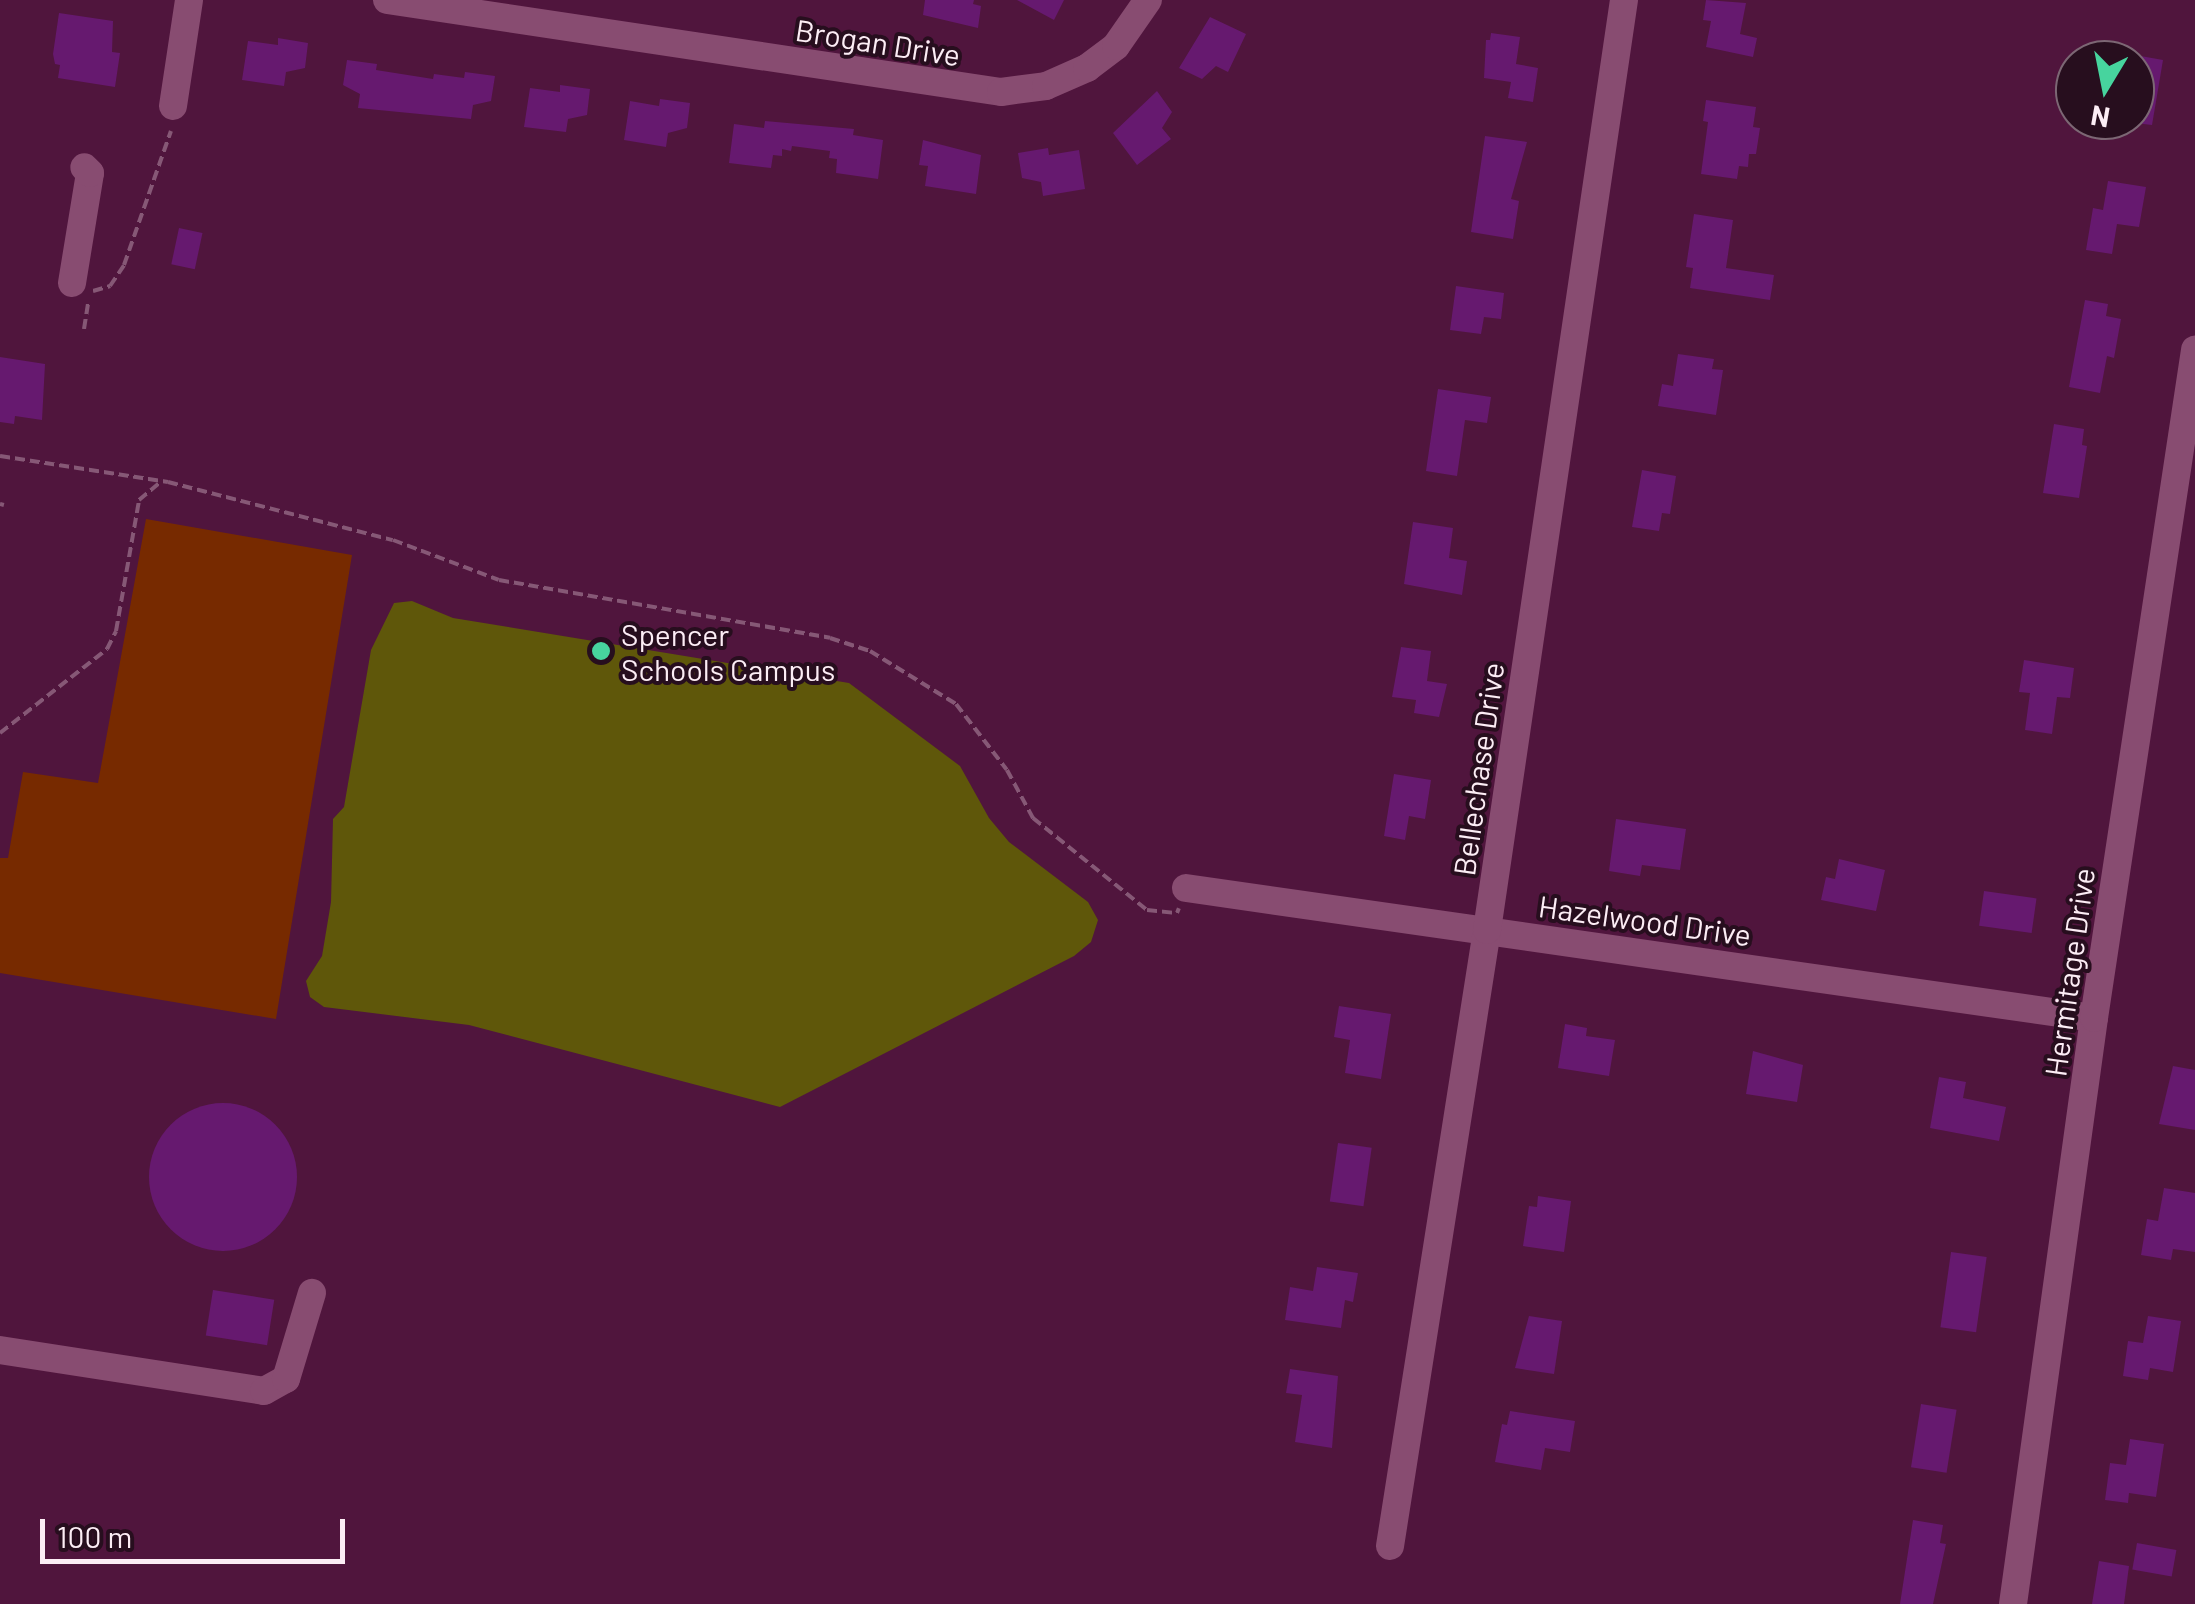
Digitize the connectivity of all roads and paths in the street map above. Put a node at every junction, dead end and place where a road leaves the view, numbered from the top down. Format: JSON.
{"nodes":[{"id":1,"x":189,"y":0,"type":"edge"},
{"id":2,"x":387,"y":0,"type":"edge"},
{"id":3,"x":1148,"y":0,"type":"edge"},
{"id":4,"x":1624,"y":0,"type":"edge"},
{"id":5,"x":173,"y":106,"type":"joint"},
{"id":6,"x":84,"y":167,"type":"dead end"},
{"id":7,"x":72,"y":283,"type":"dead end"},
{"id":8,"x":84,"y":329,"type":"dead end"},
{"id":9,"x":2195,"y":350,"type":"edge"},
{"id":10,"x":0,"y":456,"type":"edge"},
{"id":11,"x":162,"y":481,"type":"junction"},
{"id":12,"x":0,"y":733,"type":"edge"},
{"id":13,"x":1186,"y":888,"type":"joint"},
{"id":14,"x":1487,"y":930,"type":"junction"},
{"id":15,"x":2094,"y":1018,"type":"junction"},
{"id":16,"x":312,"y":1293,"type":"dead end"},
{"id":17,"x":0,"y":1350,"type":"edge"},
{"id":18,"x":1390,"y":1546,"type":"dead end"},
{"id":19,"x":2013,"y":1604,"type":"edge"}],
"edges":[{"from":1,"to":5,"type":"street"},
{"from":2,"to":3,"type":"street","name":"Brogan Drive"},
{"from":4,"to":14,"type":"street","name":"Bellechase Drive"},
{"from":5,"to":8,"type":"path"},
{"from":6,"to":7,"type":"street"},
{"from":9,"to":15,"type":"street","name":"Hermitage Drive"},
{"from":10,"to":11,"type":"path"},
{"from":11,"to":12,"type":"path"},
{"from":11,"to":13,"type":"path"},
{"from":13,"to":14,"type":"street","name":"Hazelwood Drive"},
{"from":14,"to":15,"type":"street","name":"Hazelwood Drive"},
{"from":14,"to":18,"type":"street","name":"Bellechase Drive"},
{"from":15,"to":19,"type":"street","name":"Hermitage Drive"},
{"from":16,"to":17,"type":"street"}]}
